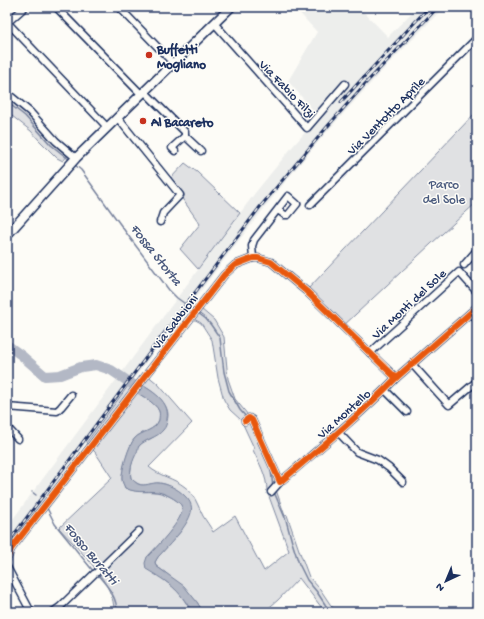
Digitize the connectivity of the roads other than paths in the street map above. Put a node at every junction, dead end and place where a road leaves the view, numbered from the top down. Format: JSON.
{"nodes":[{"id":1,"x":25,"y":7,"type":"edge"},
{"id":2,"x":56,"y":7,"type":"edge"},
{"id":3,"x":119,"y":7,"type":"edge"},
{"id":4,"x":231,"y":7,"type":"edge"},
{"id":5,"x":7,"y":23,"type":"edge"},
{"id":6,"x":214,"y":23,"type":"junction"},
{"id":7,"x":476,"y":41,"type":"edge"},
{"id":8,"x":173,"y":62,"type":"junction"},
{"id":9,"x":345,"y":84,"type":"dead end"},
{"id":10,"x":7,"y":93,"type":"edge"},
{"id":11,"x":142,"y":93,"type":"junction"},
{"id":12,"x":117,"y":117,"type":"junction"},
{"id":13,"x":107,"y":127,"type":"junction"},
{"id":14,"x":185,"y":136,"type":"junction"},
{"id":15,"x":200,"y":151,"type":"dead end"},
{"id":16,"x":175,"y":152,"type":"dead end"},
{"id":17,"x":76,"y":158,"type":"junction"},
{"id":18,"x":310,"y":205,"type":"dead end"},
{"id":19,"x":278,"y":210,"type":"dead end"},
{"id":20,"x":160,"y":222,"type":"dead end"},
{"id":21,"x":7,"y":235,"type":"edge"},
{"id":22,"x":477,"y":250,"type":"edge"},
{"id":23,"x":253,"y":258,"type":"junction"},
{"id":24,"x":464,"y":265,"type":"dead end"},
{"id":25,"x":477,"y":292,"type":"edge"},
{"id":26,"x":477,"y":307,"type":"edge"},
{"id":27,"x":470,"y":313,"type":"junction"},
{"id":28,"x":477,"y":320,"type":"edge"},
{"id":29,"x":370,"y":353,"type":"junction"},
{"id":30,"x":412,"y":364,"type":"junction"},
{"id":31,"x":396,"y":378,"type":"junction"},
{"id":32,"x":477,"y":381,"type":"edge"},
{"id":33,"x":385,"y":390,"type":"junction"},
{"id":34,"x":71,"y":396,"type":"dead end"},
{"id":35,"x":7,"y":407,"type":"edge"},
{"id":36,"x":407,"y":412,"type":"dead end"},
{"id":37,"x":247,"y":420,"type":"dead end"},
{"id":38,"x":7,"y":427,"type":"edge"},
{"id":39,"x":338,"y":432,"type":"junction"},
{"id":40,"x":18,"y":439,"type":"dead end"},
{"id":41,"x":280,"y":482,"type":"junction"},
{"id":42,"x":403,"y":482,"type":"dead end"},
{"id":43,"x":272,"y":490,"type":"dead end"},
{"id":44,"x":139,"y":531,"type":"dead end"},
{"id":45,"x":7,"y":559,"type":"edge"},
{"id":46,"x":7,"y":567,"type":"edge"},
{"id":47,"x":31,"y":612,"type":"edge"},
{"id":48,"x":53,"y":612,"type":"edge"}],
"edges":[{"from":1,"to":5,"type":"street"},
{"from":2,"to":11,"type":"street"},
{"from":3,"to":8,"type":"street"},
{"from":4,"to":6,"type":"main road"},
{"from":5,"to":13,"type":"street"},
{"from":6,"to":8,"type":"main road"},
{"from":6,"to":9,"type":"street","name":"Via Fabio Filzi"},
{"from":7,"to":18,"type":"street","name":"Via Ventotto Aprile"},
{"from":8,"to":11,"type":"main road"},
{"from":10,"to":17,"type":"street"},
{"from":11,"to":12,"type":"main road"},
{"from":11,"to":14,"type":"street"},
{"from":12,"to":13,"type":"main road"},
{"from":12,"to":20,"type":"street"},
{"from":13,"to":17,"type":"main road"},
{"from":14,"to":15,"type":"street"},
{"from":14,"to":16,"type":"street"},
{"from":17,"to":21,"type":"main road"},
{"from":19,"to":23,"type":"street"},
{"from":22,"to":24,"type":"street"},
{"from":23,"to":29,"type":"street"},
{"from":23,"to":45,"type":"street","name":"Via Sabbioni"},
{"from":25,"to":29,"type":"street","name":"Via Monti del Sole"},
{"from":26,"to":27,"type":"street","name":"Via Montello"},
{"from":27,"to":28,"type":"street"},
{"from":27,"to":30,"type":"street","name":"Via Montello"},
{"from":29,"to":31,"type":"street"},
{"from":30,"to":31,"type":"street","name":"Via Montello"},
{"from":30,"to":32,"type":"street"},
{"from":31,"to":33,"type":"street","name":"Via Montello"},
{"from":33,"to":36,"type":"street","name":"Via Montello"},
{"from":33,"to":39,"type":"street","name":"Via Montello"},
{"from":34,"to":35,"type":"street"},
{"from":37,"to":41,"type":"street"},
{"from":38,"to":40,"type":"street"},
{"from":39,"to":41,"type":"street","name":"Via Montello"},
{"from":39,"to":42,"type":"street","name":"Via Montello"},
{"from":41,"to":43,"type":"street","name":"Via Montello"},
{"from":44,"to":48,"type":"street"},
{"from":46,"to":47,"type":"street"}]}
